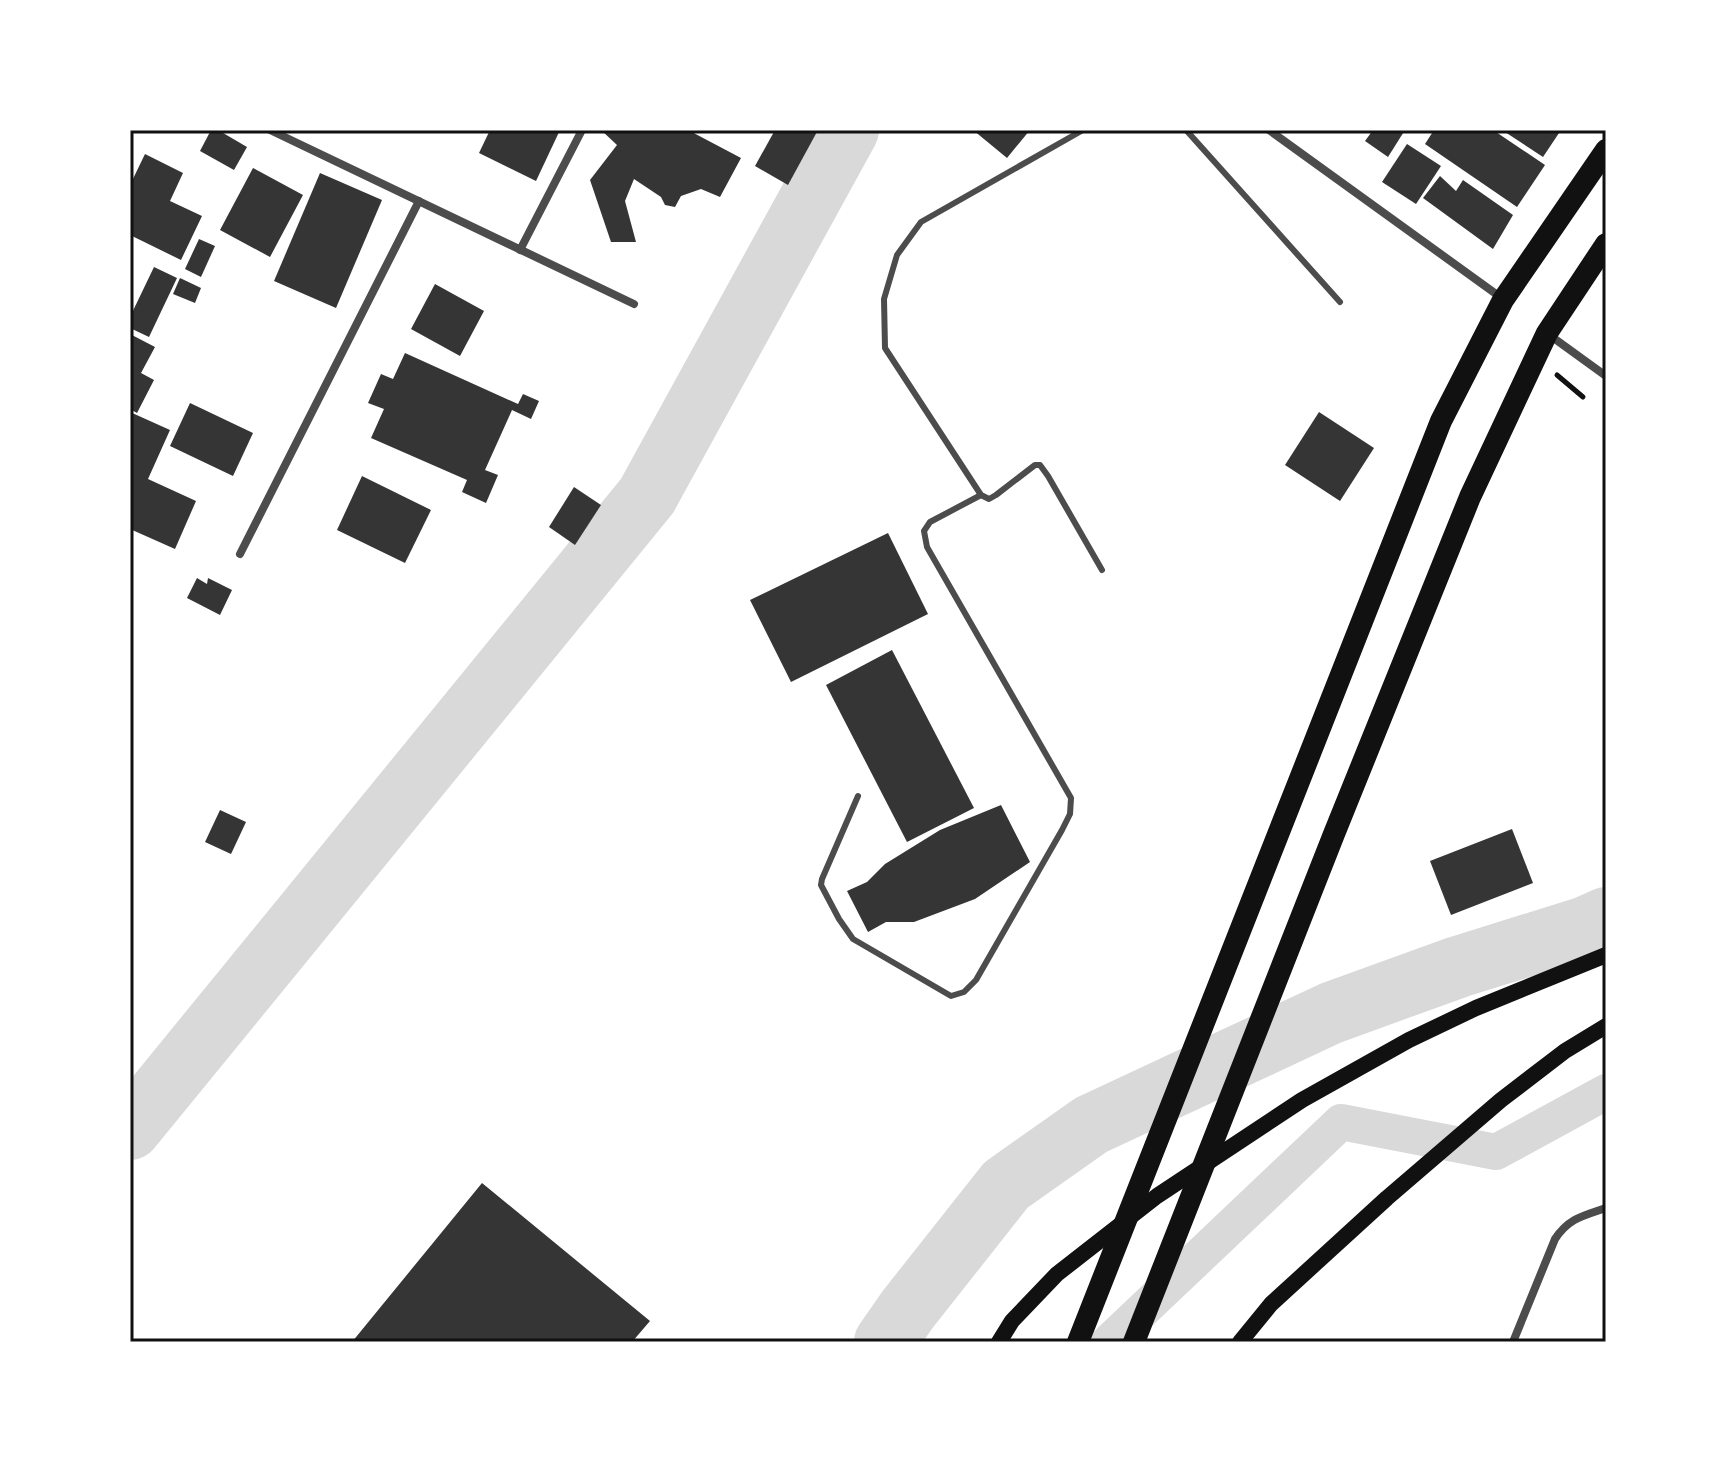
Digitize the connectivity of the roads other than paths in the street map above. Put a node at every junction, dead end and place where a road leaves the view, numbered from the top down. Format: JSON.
{"nodes":[{"id":1,"x":270,"y":130,"type":"edge"},
{"id":2,"x":582,"y":130,"type":"edge"},
{"id":3,"x":1083,"y":130,"type":"edge"},
{"id":4,"x":1186,"y":130,"type":"edge"},
{"id":5,"x":1269,"y":130,"type":"edge"},
{"id":6,"x":1606,"y":150,"type":"edge"},
{"id":7,"x":419,"y":201,"type":"junction"},
{"id":8,"x":1606,"y":244,"type":"edge"},
{"id":9,"x":520,"y":250,"type":"junction"},
{"id":10,"x":1503,"y":300,"type":"junction"},
{"id":11,"x":1340,"y":302,"type":"dead end"},
{"id":12,"x":634,"y":304,"type":"dead end"},
{"id":13,"x":1547,"y":333,"type":"junction"},
{"id":14,"x":1606,"y":376,"type":"edge"},
{"id":15,"x":981,"y":495,"type":"junction"},
{"id":16,"x":240,"y":554,"type":"dead end"},
{"id":17,"x":1102,"y":570,"type":"dead end"},
{"id":18,"x":858,"y":796,"type":"dead end"},
{"id":19,"x":1606,"y":955,"type":"edge"},
{"id":20,"x":1606,"y":1026,"type":"edge"},
{"id":21,"x":1606,"y":1208,"type":"edge"},
{"id":22,"x":999,"y":1342,"type":"edge"},
{"id":23,"x":1078,"y":1342,"type":"edge"},
{"id":24,"x":1134,"y":1342,"type":"edge"},
{"id":25,"x":1240,"y":1342,"type":"edge"},
{"id":26,"x":1513,"y":1342,"type":"edge"}],
"edges":[{"from":1,"to":7,"type":"street"},
{"from":2,"to":9,"type":"street"},
{"from":3,"to":15,"type":"lane"},
{"from":4,"to":11,"type":"lane"},
{"from":5,"to":10,"type":"street"},
{"from":6,"to":10,"type":"highway"},
{"from":7,"to":9,"type":"street"},
{"from":7,"to":16,"type":"street"},
{"from":8,"to":13,"type":"highway"},
{"from":9,"to":12,"type":"street"},
{"from":10,"to":23,"type":"highway"},
{"from":13,"to":14,"type":"street"},
{"from":13,"to":24,"type":"highway"},
{"from":15,"to":17,"type":"lane"},
{"from":15,"to":18,"type":"lane"},
{"from":19,"to":22,"type":"main road"},
{"from":20,"to":25,"type":"main road"},
{"from":21,"to":26,"type":"street"}]}
